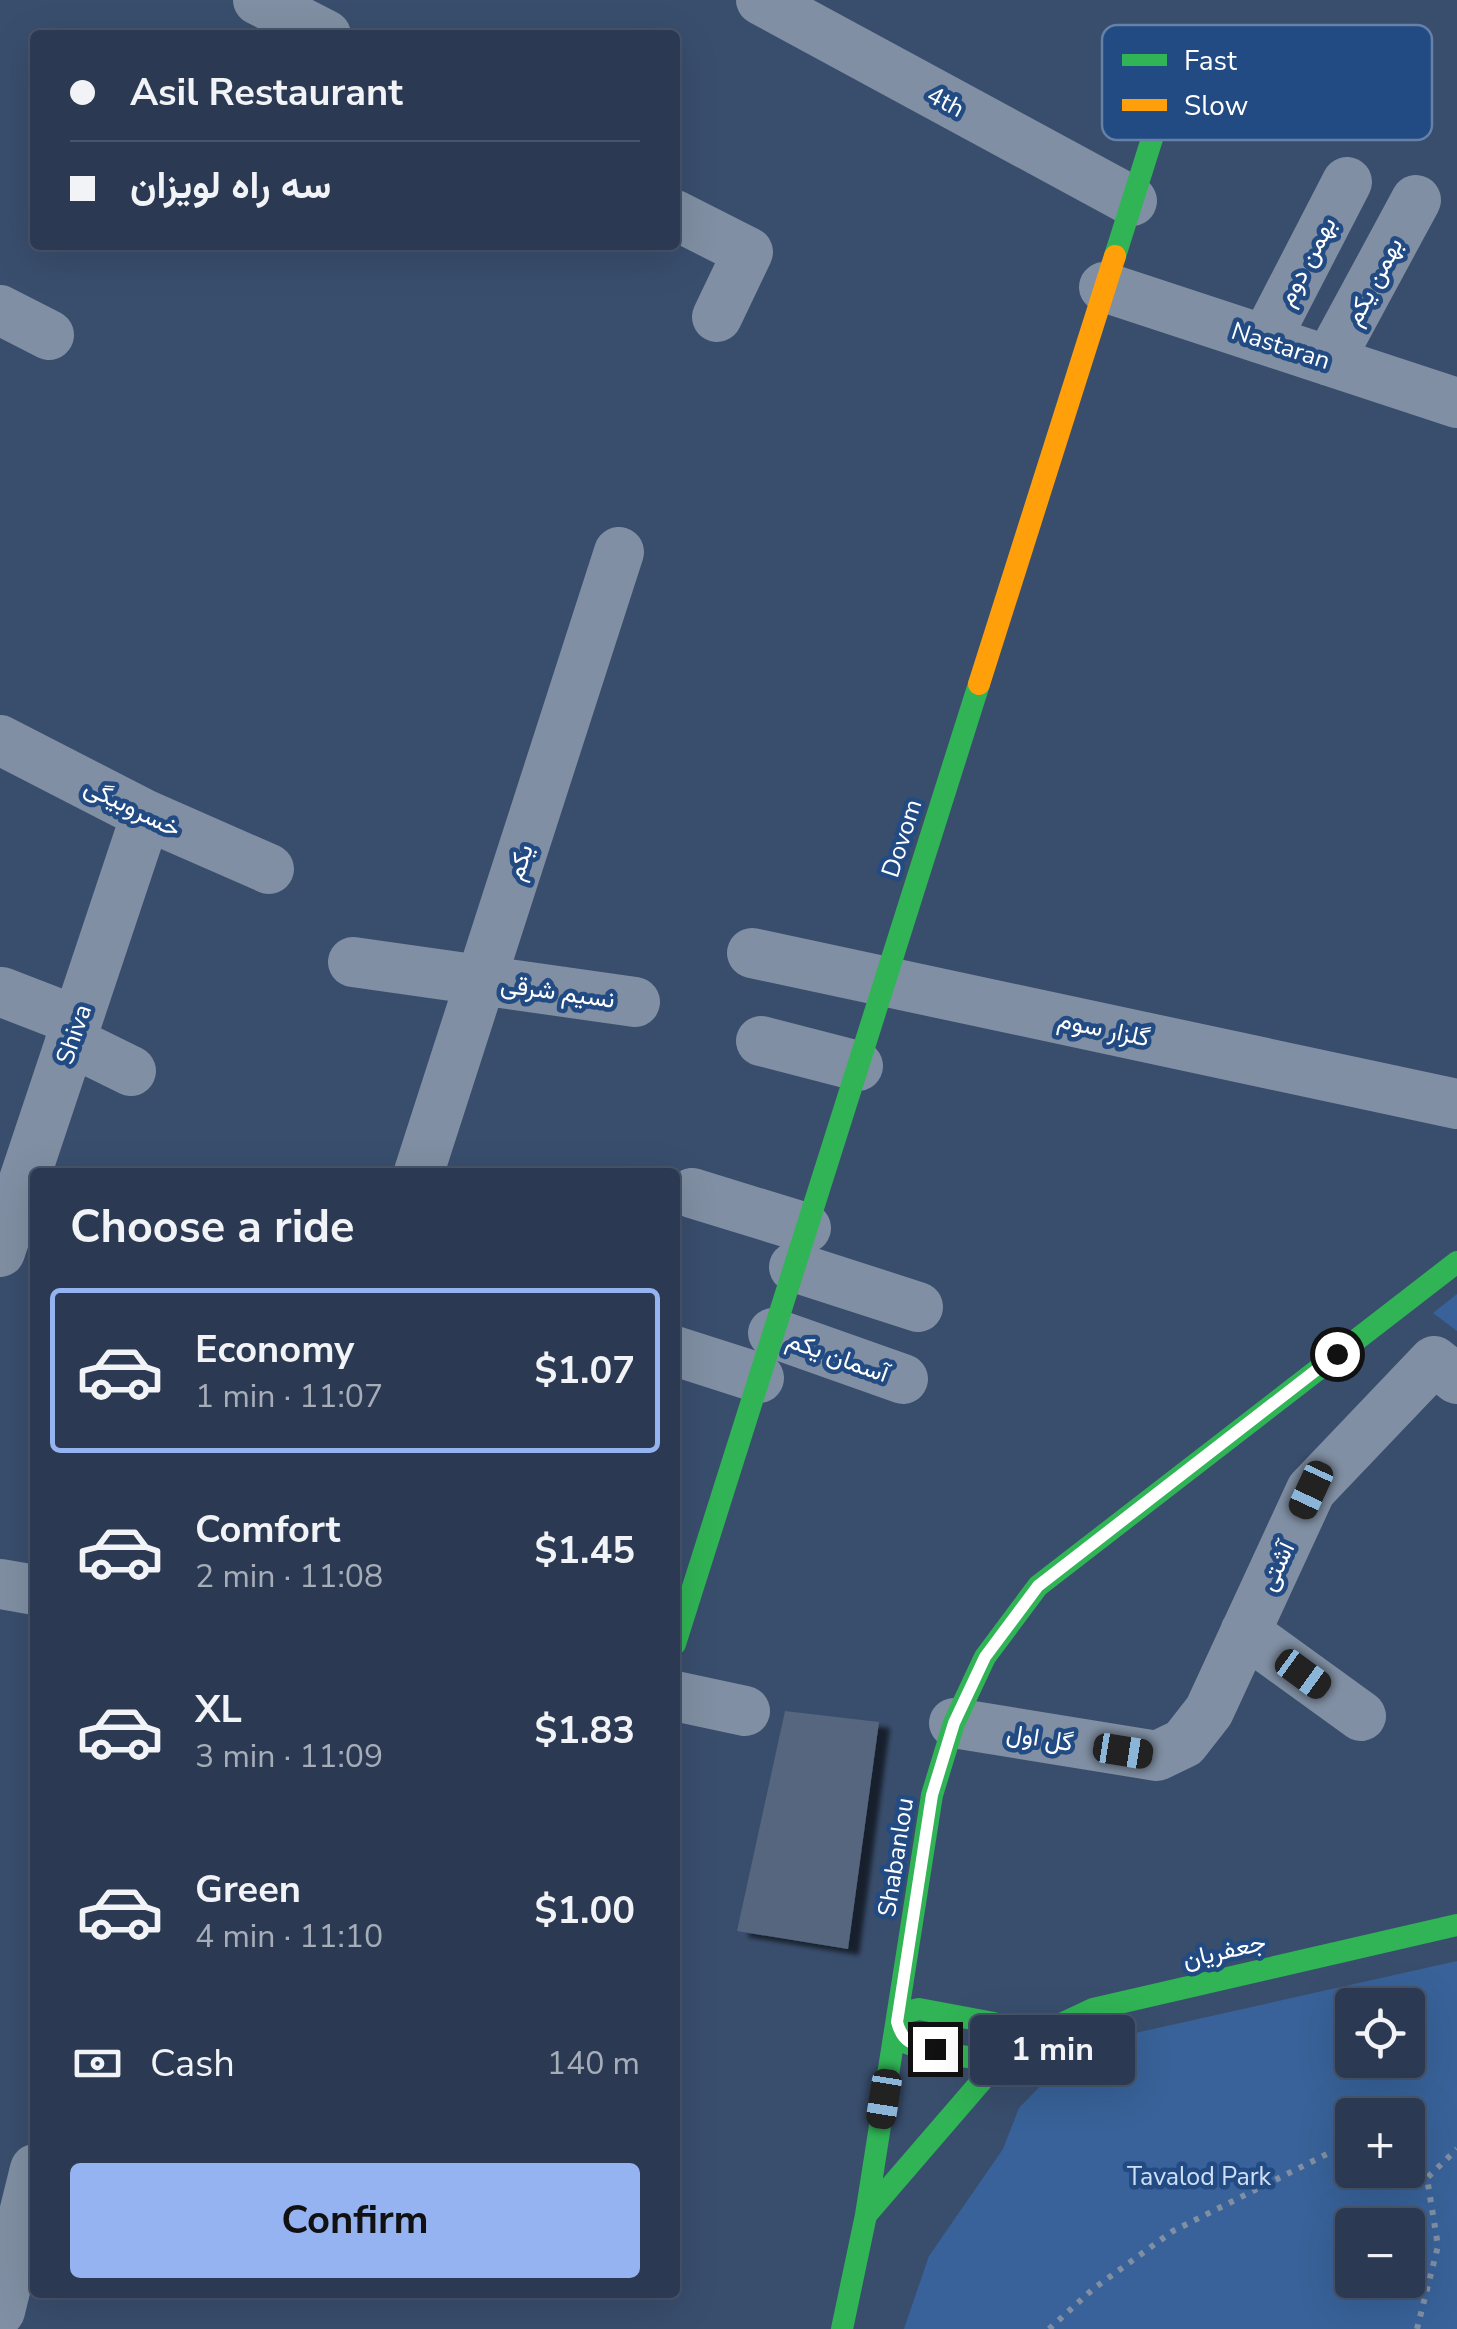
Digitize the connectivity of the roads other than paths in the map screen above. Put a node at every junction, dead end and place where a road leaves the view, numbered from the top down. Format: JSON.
{"nodes":[{"id":1,"x":258,"y":0,"type":"edge"},
{"id":2,"x":761,"y":0,"type":"edge"},
{"id":3,"x":316,"y":30,"type":"edge"},
{"id":4,"x":1151,"y":140,"type":"edge"},
{"id":5,"x":1347,"y":182,"type":"dead end"},
{"id":6,"x":1416,"y":200,"type":"dead end"},
{"id":7,"x":1132,"y":201,"type":"junction"},
{"id":8,"x":680,"y":217,"type":"edge"},
{"id":9,"x":1104,"y":287,"type":"junction"},
{"id":10,"x":0,"y":310,"type":"edge"},
{"id":11,"x":717,"y":317,"type":"dead end"},
{"id":12,"x":49,"y":335,"type":"dead end"},
{"id":13,"x":1266,"y":339,"type":"junction"},
{"id":14,"x":1330,"y":361,"type":"junction"},
{"id":15,"x":1457,"y":403,"type":"edge"},
{"id":16,"x":619,"y":552,"type":"dead end"},
{"id":17,"x":0,"y":740,"type":"edge"},
{"id":18,"x":146,"y":815,"type":"junction"},
{"id":19,"x":269,"y":870,"type":"dead end"},
{"id":20,"x":752,"y":953,"type":"dead end"},
{"id":21,"x":353,"y":962,"type":"dead end"},
{"id":22,"x":481,"y":980,"type":"junction"},
{"id":23,"x":885,"y":980,"type":"junction"},
{"id":24,"x":2,"y":992,"type":"edge"},
{"id":25,"x":635,"y":1002,"type":"dead end"},
{"id":26,"x":74,"y":1031,"type":"junction"},
{"id":27,"x":761,"y":1041,"type":"dead end"},
{"id":28,"x":858,"y":1066,"type":"junction"},
{"id":29,"x":131,"y":1070,"type":"dead end"},
{"id":30,"x":1457,"y":1104,"type":"edge"},
{"id":31,"x":420,"y":1168,"type":"edge"},
{"id":32,"x":692,"y":1193,"type":"dead end"},
{"id":33,"x":800,"y":1248,"type":"junction"},
{"id":34,"x":0,"y":1252,"type":"edge"},
{"id":35,"x":1457,"y":1262,"type":"edge"},
{"id":36,"x":918,"y":1307,"type":"dead end"},
{"id":37,"x":680,"y":1351,"type":"edge"},
{"id":38,"x":766,"y":1355,"type":"junction"},
{"id":39,"x":1445,"y":1370,"type":"edge"},
{"id":40,"x":903,"y":1379,"type":"dead end"},
{"id":41,"x":0,"y":1584,"type":"edge"},
{"id":42,"x":30,"y":1589,"type":"edge"},
{"id":43,"x":680,"y":1628,"type":"edge"},
{"id":44,"x":1245,"y":1632,"type":"junction"},
{"id":45,"x":680,"y":1697,"type":"edge"},
{"id":46,"x":745,"y":1710,"type":"dead end"},
{"id":47,"x":1362,"y":1716,"type":"dead end"},
{"id":48,"x":954,"y":1723,"type":"junction"},
{"id":49,"x":1184,"y":1743,"type":"joint"},
{"id":50,"x":1457,"y":1925,"type":"edge"},
{"id":51,"x":897,"y":2022,"type":"junction"},
{"id":52,"x":1010,"y":2048,"type":"junction"},
{"id":53,"x":30,"y":2189,"type":"edge"},
{"id":54,"x":866,"y":2215,"type":"junction"},
{"id":55,"x":0,"y":2311,"type":"edge"},
{"id":56,"x":842,"y":2329,"type":"edge"}],
"edges":[{"from":1,"to":3,"type":"street"},
{"from":2,"to":7,"type":"street","name":"4th"},
{"from":4,"to":7,"type":"main road","name":"Dovom"},
{"from":5,"to":13,"type":"street","name":"بهمن دوم"},
{"from":6,"to":14,"type":"street","name":"بهمن یکم"},
{"from":7,"to":9,"type":"main road","name":"Dovom"},
{"from":8,"to":11,"type":"street"},
{"from":9,"to":13,"type":"street","name":"Nastaran"},
{"from":9,"to":23,"type":"main road","name":"Dovom"},
{"from":10,"to":12,"type":"street"},
{"from":13,"to":14,"type":"street","name":"Nastaran"},
{"from":14,"to":15,"type":"street","name":"Nastaran"},
{"from":16,"to":22,"type":"street","name":"یکم"},
{"from":17,"to":18,"type":"street","name":"خسروبیگی"},
{"from":18,"to":19,"type":"street","name":"خسروبیگی"},
{"from":18,"to":26,"type":"street","name":"Shiva"},
{"from":20,"to":23,"type":"street","name":"گلزار سوم"},
{"from":21,"to":22,"type":"street","name":"نسیم شرقی"},
{"from":22,"to":25,"type":"street","name":"نسیم شرقی"},
{"from":22,"to":31,"type":"street","name":"یکم"},
{"from":23,"to":28,"type":"main road","name":"Dovom"},
{"from":23,"to":30,"type":"street","name":"گلزار سوم"},
{"from":24,"to":26,"type":"street"},
{"from":26,"to":29,"type":"street"},
{"from":26,"to":34,"type":"street","name":"Shiva"},
{"from":27,"to":28,"type":"street"},
{"from":28,"to":33,"type":"main road","name":"Dovom"},
{"from":32,"to":33,"type":"street"},
{"from":33,"to":36,"type":"street"},
{"from":33,"to":38,"type":"main road","name":"Dovom"},
{"from":35,"to":48,"type":"main road","name":"Shabanlou"},
{"from":37,"to":38,"type":"street","name":"آسمان یکم"},
{"from":38,"to":40,"type":"street","name":"آسمان یکم"},
{"from":38,"to":43,"type":"main road","name":"Dovom"},
{"from":39,"to":44,"type":"street","name":"آشتی"},
{"from":41,"to":42,"type":"street"},
{"from":44,"to":47,"type":"street"},
{"from":44,"to":49,"type":"street","name":"آشتی"},
{"from":45,"to":46,"type":"street"},
{"from":48,"to":49,"type":"street","name":"گل اول"},
{"from":48,"to":51,"type":"main road","name":"Shabanlou"},
{"from":50,"to":52,"type":"main road","name":"جعفریان"},
{"from":51,"to":52,"type":"main road"},
{"from":51,"to":52,"type":"main road"},
{"from":51,"to":54,"type":"main road","name":"Shabanlou"},
{"from":52,"to":54,"type":"main road"},
{"from":53,"to":55,"type":"street"},
{"from":54,"to":56,"type":"main road","name":"Shabanlou"}]}
